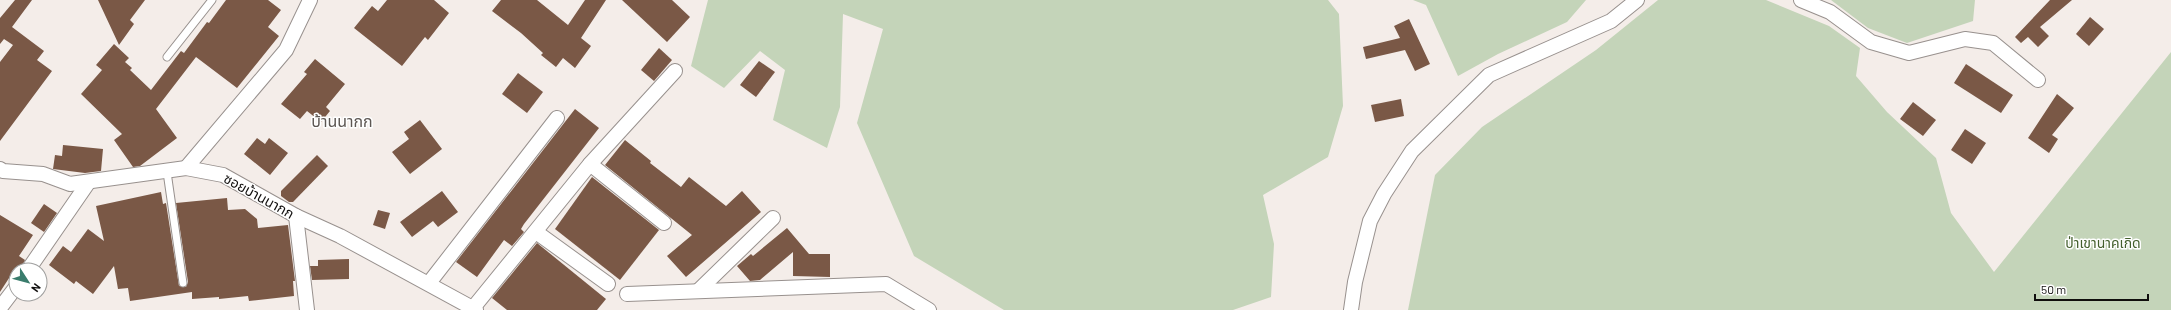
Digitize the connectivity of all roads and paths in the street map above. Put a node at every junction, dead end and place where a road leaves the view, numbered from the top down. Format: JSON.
{"nodes":[{"id":1,"x":212,"y":0,"type":"edge"},
{"id":2,"x":1637,"y":0,"type":"edge"},
{"id":3,"x":1801,"y":0,"type":"edge"},
{"id":4,"x":305,"y":2,"type":"edge"},
{"id":5,"x":167,"y":57,"type":"dead end"},
{"id":6,"x":675,"y":71,"type":"dead end"},
{"id":7,"x":2038,"y":80,"type":"dead end"},
{"id":8,"x":557,"y":118,"type":"dead end"},
{"id":9,"x":590,"y":164,"type":"junction"},
{"id":10,"x":186,"y":168,"type":"junction"},
{"id":11,"x":1,"y":171,"type":"edge"},
{"id":12,"x":166,"y":172,"type":"junction"},
{"id":13,"x":88,"y":183,"type":"junction"},
{"id":14,"x":296,"y":216,"type":"junction"},
{"id":15,"x":773,"y":218,"type":"dead end"},
{"id":16,"x":664,"y":223,"type":"dead end"},
{"id":17,"x":536,"y":232,"type":"junction"},
{"id":18,"x":34,"y":262,"type":"edge"},
{"id":19,"x":183,"y":283,"type":"dead end"},
{"id":20,"x":429,"y":283,"type":"junction"},
{"id":21,"x":608,"y":284,"type":"dead end"},
{"id":22,"x":698,"y":291,"type":"junction"},
{"id":23,"x":627,"y":294,"type":"dead end"},
{"id":24,"x":8,"y":298,"type":"edge"},
{"id":25,"x":0,"y":308,"type":"edge"},
{"id":26,"x":475,"y":309,"type":"edge"},
{"id":27,"x":307,"y":310,"type":"edge"},
{"id":28,"x":929,"y":310,"type":"edge"},
{"id":29,"x":1351,"y":310,"type":"edge"}],
"edges":[{"from":1,"to":5,"type":"lane"},
{"from":2,"to":29,"type":"street"},
{"from":3,"to":7,"type":"street"},
{"from":4,"to":10,"type":"street"},
{"from":6,"to":9,"type":"street"},
{"from":8,"to":20,"type":"street"},
{"from":9,"to":16,"type":"street"},
{"from":9,"to":17,"type":"street"},
{"from":10,"to":12,"type":"street","name":"ซอยบ้านนากก"},
{"from":10,"to":14,"type":"street","name":"ซอยบ้านนากก"},
{"from":11,"to":13,"type":"street","name":"ซอยบ้านนากก"},
{"from":12,"to":13,"type":"street","name":"ซอยบ้านนากก"},
{"from":12,"to":19,"type":"lane"},
{"from":13,"to":18,"type":"street"},
{"from":14,"to":20,"type":"street","name":"ซอยบ้านนากก"},
{"from":14,"to":27,"type":"street"},
{"from":15,"to":22,"type":"street"},
{"from":17,"to":21,"type":"street"},
{"from":17,"to":26,"type":"street"},
{"from":20,"to":26,"type":"street","name":"ซอยบ้านนากก"},
{"from":22,"to":23,"type":"street"},
{"from":22,"to":28,"type":"street"},
{"from":24,"to":25,"type":"street"}]}
